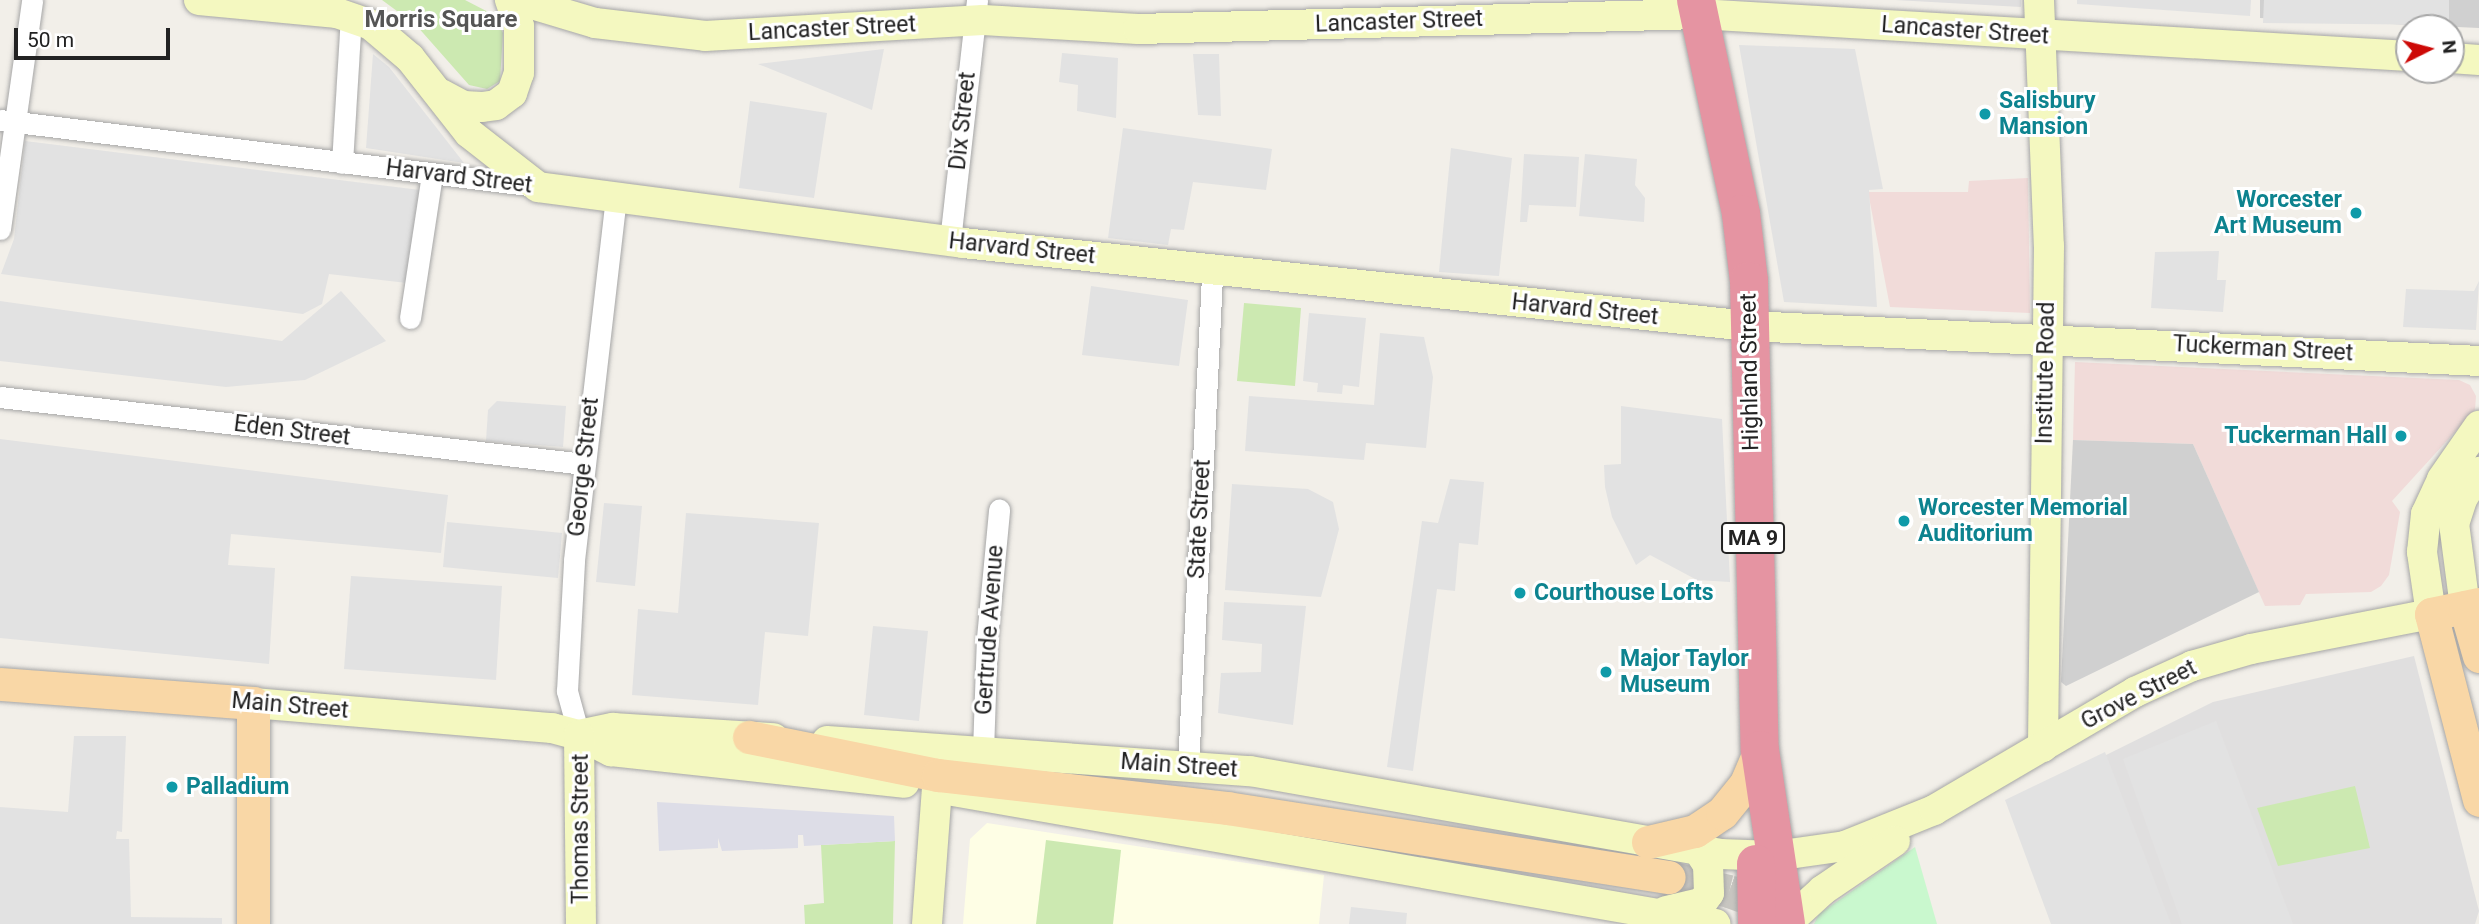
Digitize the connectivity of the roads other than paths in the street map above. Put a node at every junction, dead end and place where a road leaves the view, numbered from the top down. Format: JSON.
{"nodes":[{"id":1,"x":32,"y":0,"type":"edge"},
{"id":2,"x":199,"y":0,"type":"edge"},
{"id":3,"x":510,"y":0,"type":"edge"},
{"id":4,"x":518,"y":0,"type":"edge"},
{"id":5,"x":2039,"y":0,"type":"edge"},
{"id":6,"x":1698,"y":7,"type":"edge"},
{"id":7,"x":356,"y":10,"type":"edge"},
{"id":8,"x":976,"y":10,"type":"edge"},
{"id":9,"x":2040,"y":37,"type":"junction"},
{"id":10,"x":2395,"y":55,"type":"edge"},
{"id":11,"x":441,"y":94,"type":"junction"},
{"id":12,"x":7,"y":120,"type":"edge"},
{"id":13,"x":342,"y":163,"type":"junction"},
{"id":14,"x":432,"y":174,"type":"junction"},
{"id":15,"x":538,"y":187,"type":"junction"},
{"id":16,"x":616,"y":198,"type":"junction"},
{"id":17,"x":0,"y":229,"type":"edge"},
{"id":18,"x":950,"y":241,"type":"junction"},
{"id":19,"x":1212,"y":270,"type":"junction"},
{"id":20,"x":410,"y":318,"type":"dead end"},
{"id":21,"x":1749,"y":326,"type":"junction"},
{"id":22,"x":2047,"y":338,"type":"junction"},
{"id":23,"x":2479,"y":361,"type":"edge"},
{"id":24,"x":0,"y":397,"type":"edge"},
{"id":25,"x":2479,"y":426,"type":"edge"},
{"id":26,"x":584,"y":464,"type":"junction"},
{"id":27,"x":2479,"y":472,"type":"edge"},
{"id":28,"x":999,"y":510,"type":"dead end"},
{"id":29,"x":2472,"y":605,"type":"edge"},
{"id":30,"x":2431,"y":614,"type":"junction"},
{"id":31,"x":2479,"y":656,"type":"edge"},
{"id":32,"x":0,"y":684,"type":"edge"},
{"id":33,"x":253,"y":703,"type":"junction"},
{"id":34,"x":579,"y":735,"type":"junction"},
{"id":35,"x":749,"y":737,"type":"junction"},
{"id":36,"x":2043,"y":747,"type":"junction"},
{"id":37,"x":1760,"y":750,"type":"junction"},
{"id":38,"x":983,"y":751,"type":"junction"},
{"id":39,"x":1188,"y":767,"type":"junction"},
{"id":40,"x":938,"y":781,"type":"junction"},
{"id":41,"x":2479,"y":800,"type":"edge"},
{"id":42,"x":1940,"y":807,"type":"junction"},
{"id":43,"x":1648,"y":842,"type":"junction"},
{"id":44,"x":1699,"y":850,"type":"junction"},
{"id":45,"x":1764,"y":856,"type":"junction"},
{"id":46,"x":1669,"y":877,"type":"tunnel mouth"},
{"id":47,"x":1655,"y":913,"type":"junction"},
{"id":48,"x":253,"y":924,"type":"edge"},
{"id":49,"x":581,"y":924,"type":"edge"},
{"id":50,"x":927,"y":924,"type":"edge"},
{"id":51,"x":1715,"y":924,"type":"edge"},
{"id":52,"x":1757,"y":924,"type":"edge"},
{"id":53,"x":1786,"y":924,"type":"edge"}],
"edges":[{"from":1,"to":12,"type":"street"},
{"from":2,"to":7,"type":"main road"},
{"from":3,"to":11,"type":"main road"},
{"from":4,"to":8,"type":"main road","name":"Lancaster Street"},
{"from":5,"to":9,"type":"main road","name":"Institute Road"},
{"from":6,"to":8,"type":"main road","name":"Lancaster Street"},
{"from":6,"to":9,"type":"main road","name":"Lancaster Street"},
{"from":6,"to":21,"type":"highway","name":"Highland Street","number":"MA 9"},
{"from":7,"to":11,"type":"main road"},
{"from":7,"to":13,"type":"street"},
{"from":8,"to":18,"type":"street","name":"Dix Street"},
{"from":9,"to":10,"type":"main road","name":"Lancaster Street"},
{"from":9,"to":22,"type":"main road","name":"Institute Road"},
{"from":11,"to":15,"type":"main road"},
{"from":12,"to":13,"type":"street","name":"Harvard Street"},
{"from":12,"to":17,"type":"street"},
{"from":13,"to":14,"type":"street","name":"Harvard Street"},
{"from":14,"to":15,"type":"street","name":"Harvard Street"},
{"from":14,"to":20,"type":"street"},
{"from":15,"to":16,"type":"main road","name":"Harvard Street"},
{"from":16,"to":18,"type":"main road","name":"Harvard Street"},
{"from":16,"to":26,"type":"street","name":"George Street"},
{"from":18,"to":19,"type":"main road","name":"Harvard Street"},
{"from":19,"to":21,"type":"main road","name":"Harvard Street"},
{"from":19,"to":39,"type":"street","name":"State Street"},
{"from":21,"to":22,"type":"main road","name":"Harvard Street"},
{"from":21,"to":37,"type":"highway","name":"Highland Street","number":"MA 9"},
{"from":22,"to":23,"type":"main road","name":"Tuckerman Street"},
{"from":22,"to":36,"type":"main road","name":"Institute Road"},
{"from":24,"to":26,"type":"street","name":"Eden Street"},
{"from":25,"to":30,"type":"main road"},
{"from":26,"to":34,"type":"street","name":"George Street"},
{"from":27,"to":29,"type":"main road"},
{"from":28,"to":38,"type":"street","name":"Gertrude Avenue"},
{"from":29,"to":30,"type":"main road","name":"Grove Street"},
{"from":29,"to":31,"type":"main road"},
{"from":30,"to":36,"type":"main road","name":"Grove Street"},
{"from":30,"to":41,"type":"main road"},
{"from":32,"to":33,"type":"main road","name":"Main Street"},
{"from":33,"to":34,"type":"main road","name":"Main Street"},
{"from":33,"to":48,"type":"main road"},
{"from":34,"to":35,"type":"main road","name":"Main Street"},
{"from":34,"to":40,"type":"main road","name":"Main Street"},
{"from":34,"to":49,"type":"main road","name":"Thomas Street"},
{"from":35,"to":38,"type":"main road","name":"Main Street"},
{"from":35,"to":40,"type":"main road"},
{"from":36,"to":42,"type":"main road","name":"Grove Street"},
{"from":37,"to":43,"type":"main road"},
{"from":37,"to":45,"type":"highway","name":"Highland Street","number":"MA 9"},
{"from":38,"to":39,"type":"main road","name":"Main Street"},
{"from":39,"to":43,"type":"main road","name":"Main Street"},
{"from":40,"to":46,"type":"main road"},
{"from":40,"to":47,"type":"main road","name":"Main Street"},
{"from":40,"to":50,"type":"main road"},
{"from":42,"to":45,"type":"main road","name":"Grove Street"},
{"from":42,"to":53,"type":"main road","name":"Grove Street"},
{"from":43,"to":44,"type":"main road","name":"Main Street"},
{"from":44,"to":45,"type":"main road","name":"Main Street"},
{"from":44,"to":47,"type":"main road"},
{"from":45,"to":52,"type":"highway","number":"MA 9"},
{"from":45,"to":53,"type":"highway","number":"MA 9"},
{"from":47,"to":51,"type":"main road","name":"Main Street"}]}
